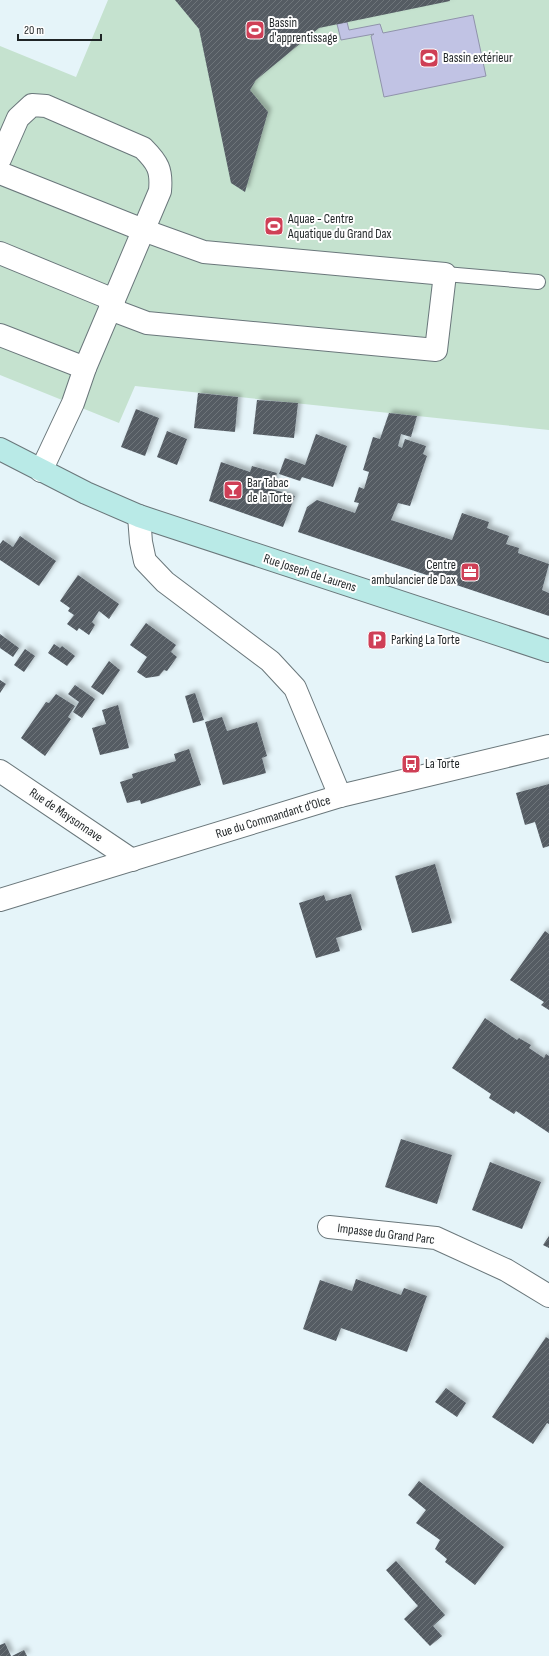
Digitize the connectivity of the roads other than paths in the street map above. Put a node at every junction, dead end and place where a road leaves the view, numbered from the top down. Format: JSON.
{"nodes":[{"id":1,"x":0,"y":159,"type":"edge"},
{"id":2,"x":0,"y":173,"type":"edge"},
{"id":3,"x":143,"y":230,"type":"junction"},
{"id":4,"x":0,"y":253,"type":"edge"},
{"id":5,"x":445,"y":274,"type":"junction"},
{"id":6,"x":538,"y":282,"type":"dead end"},
{"id":7,"x":112,"y":304,"type":"junction"},
{"id":8,"x":0,"y":335,"type":"edge"},
{"id":9,"x":85,"y":368,"type":"junction"},
{"id":10,"x":0,"y":450,"type":"edge"},
{"id":11,"x":41,"y":471,"type":"junction"},
{"id":12,"x":139,"y":516,"type":"junction"},
{"id":13,"x":549,"y":651,"type":"edge"},
{"id":14,"x":549,"y":746,"type":"edge"},
{"id":15,"x":0,"y":771,"type":"edge"},
{"id":16,"x":340,"y":796,"type":"junction"},
{"id":17,"x":132,"y":860,"type":"junction"},
{"id":18,"x":0,"y":900,"type":"edge"},
{"id":19,"x":329,"y":1227,"type":"dead end"},
{"id":20,"x":549,"y":1296,"type":"edge"}],
"edges":[{"from":1,"to":3,"type":"street"},
{"from":2,"to":3,"type":"street"},
{"from":3,"to":5,"type":"street"},
{"from":3,"to":7,"type":"street"},
{"from":4,"to":7,"type":"street"},
{"from":5,"to":6,"type":"lane"},
{"from":5,"to":7,"type":"street"},
{"from":7,"to":9,"type":"street"},
{"from":8,"to":9,"type":"street"},
{"from":9,"to":11,"type":"street"},
{"from":10,"to":11,"type":"main road","name":"Rue Joseph de Laurens"},
{"from":11,"to":12,"type":"main road","name":"Rue Joseph de Laurens"},
{"from":12,"to":13,"type":"main road","name":"Rue Joseph de Laurens"},
{"from":12,"to":16,"type":"street"},
{"from":14,"to":16,"type":"street","name":"Rue du Commandant d'Olce"},
{"from":15,"to":17,"type":"street","name":"Rue de Maysonnave"},
{"from":16,"to":17,"type":"street","name":"Rue du Commandant d'Olce"},
{"from":17,"to":18,"type":"street","name":"Rue du Commandant d'Olce"},
{"from":19,"to":20,"type":"street","name":"Impasse du Grand Parc"}]}
